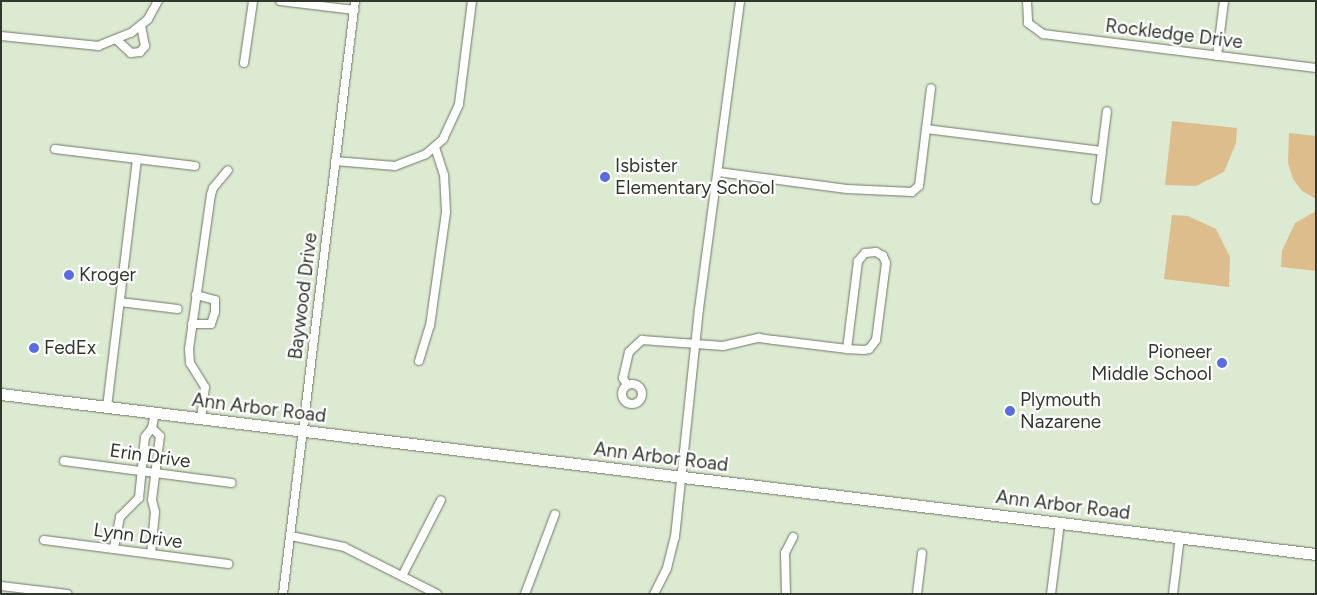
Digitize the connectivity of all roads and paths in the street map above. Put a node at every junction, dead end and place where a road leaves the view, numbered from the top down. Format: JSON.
{"nodes":[{"id":1,"x":158,"y":1,"type":"edge"},
{"id":2,"x":253,"y":1,"type":"edge"},
{"id":3,"x":280,"y":1,"type":"edge"},
{"id":4,"x":355,"y":1,"type":"edge"},
{"id":5,"x":472,"y":1,"type":"edge"},
{"id":6,"x":740,"y":1,"type":"edge"},
{"id":7,"x":1027,"y":1,"type":"edge"},
{"id":8,"x":1224,"y":1,"type":"edge"},
{"id":9,"x":354,"y":10,"type":"junction"},
{"id":10,"x":141,"y":25,"type":"junction"},
{"id":11,"x":1,"y":36,"type":"edge"},
{"id":12,"x":117,"y":40,"type":"junction"},
{"id":13,"x":1217,"y":56,"type":"junction"},
{"id":14,"x":244,"y":63,"type":"dead end"},
{"id":15,"x":1316,"y":68,"type":"edge"},
{"id":16,"x":931,"y":88,"type":"dead end"},
{"id":17,"x":1107,"y":110,"type":"dead end"},
{"id":18,"x":926,"y":129,"type":"junction"},
{"id":19,"x":435,"y":148,"type":"junction"},
{"id":20,"x":55,"y":149,"type":"dead end"},
{"id":21,"x":1102,"y":151,"type":"junction"},
{"id":22,"x":137,"y":159,"type":"junction"},
{"id":23,"x":335,"y":161,"type":"junction"},
{"id":24,"x":195,"y":166,"type":"dead end"},
{"id":25,"x":228,"y":170,"type":"dead end"},
{"id":26,"x":718,"y":172,"type":"junction"},
{"id":27,"x":1096,"y":200,"type":"dead end"},
{"id":28,"x":196,"y":295,"type":"junction"},
{"id":29,"x":120,"y":302,"type":"junction"},
{"id":30,"x":178,"y":309,"type":"dead end"},
{"id":31,"x":192,"y":324,"type":"junction"},
{"id":32,"x":696,"y":345,"type":"junction"},
{"id":33,"x":847,"y":349,"type":"junction"},
{"id":34,"x":419,"y":362,"type":"dead end"},
{"id":35,"x":627,"y":385,"type":"dead end"},
{"id":36,"x":1,"y":394,"type":"edge"},
{"id":37,"x":107,"y":407,"type":"junction"},
{"id":38,"x":155,"y":413,"type":"junction"},
{"id":39,"x":201,"y":419,"type":"junction"},
{"id":40,"x":152,"y":428,"type":"junction"},
{"id":41,"x":304,"y":431,"type":"junction"},
{"id":42,"x":64,"y":461,"type":"dead end"},
{"id":43,"x":142,"y":471,"type":"junction"},
{"id":44,"x":156,"y":473,"type":"junction"},
{"id":45,"x":683,"y":478,"type":"junction"},
{"id":46,"x":232,"y":483,"type":"dead end"},
{"id":47,"x":139,"y":498,"type":"junction"},
{"id":48,"x":152,"y":500,"type":"junction"},
{"id":49,"x":441,"y":500,"type":"dead end"},
{"id":50,"x":556,"y":514,"type":"dead end"},
{"id":51,"x":1060,"y":522,"type":"junction"},
{"id":52,"x":291,"y":536,"type":"junction"},
{"id":53,"x":1180,"y":536,"type":"junction"},
{"id":54,"x":793,"y":537,"type":"dead end"},
{"id":55,"x":44,"y":540,"type":"dead end"},
{"id":56,"x":114,"y":548,"type":"junction"},
{"id":57,"x":922,"y":553,"type":"dead end"},
{"id":58,"x":151,"y":554,"type":"junction"},
{"id":59,"x":1316,"y":554,"type":"edge"},
{"id":60,"x":228,"y":564,"type":"dead end"},
{"id":61,"x":402,"y":576,"type":"junction"},
{"id":62,"x":1,"y":586,"type":"edge"},
{"id":63,"x":68,"y":594,"type":"edge"},
{"id":64,"x":283,"y":594,"type":"edge"},
{"id":65,"x":437,"y":594,"type":"edge"},
{"id":66,"x":525,"y":594,"type":"edge"},
{"id":67,"x":654,"y":594,"type":"edge"},
{"id":68,"x":786,"y":594,"type":"edge"},
{"id":69,"x":917,"y":594,"type":"edge"},
{"id":70,"x":1051,"y":594,"type":"edge"},
{"id":71,"x":1173,"y":594,"type":"edge"}],
"edges":[{"from":1,"to":10,"type":"street"},
{"from":2,"to":14,"type":"street"},
{"from":3,"to":9,"type":"street"},
{"from":4,"to":9,"type":"street","name":"Baywood Drive"},
{"from":5,"to":19,"type":"street"},
{"from":6,"to":26,"type":"street"},
{"from":7,"to":13,"type":"street","name":"Rockledge Drive"},
{"from":8,"to":13,"type":"street"},
{"from":9,"to":23,"type":"street","name":"Baywood Drive"},
{"from":10,"to":12,"type":"street"},
{"from":10,"to":12,"type":"street"},
{"from":11,"to":12,"type":"street"},
{"from":13,"to":15,"type":"street","name":"Rockledge Drive"},
{"from":16,"to":18,"type":"street"},
{"from":17,"to":21,"type":"street"},
{"from":18,"to":21,"type":"street"},
{"from":18,"to":26,"type":"street"},
{"from":19,"to":23,"type":"street"},
{"from":19,"to":34,"type":"street"},
{"from":20,"to":22,"type":"street"},
{"from":21,"to":27,"type":"street"},
{"from":22,"to":24,"type":"street"},
{"from":22,"to":29,"type":"street"},
{"from":23,"to":41,"type":"street","name":"Baywood Drive"},
{"from":25,"to":28,"type":"street"},
{"from":26,"to":32,"type":"street"},
{"from":28,"to":31,"type":"street"},
{"from":28,"to":31,"type":"street"},
{"from":29,"to":30,"type":"street"},
{"from":29,"to":37,"type":"street"},
{"from":31,"to":39,"type":"street"},
{"from":32,"to":33,"type":"street"},
{"from":32,"to":35,"type":"street"},
{"from":32,"to":45,"type":"street"},
{"from":33,"to":33,"type":"street"},
{"from":36,"to":37,"type":"main road","name":"Ann Arbor Road"},
{"from":37,"to":38,"type":"main road","name":"Ann Arbor Road"},
{"from":38,"to":39,"type":"main road","name":"Ann Arbor Road"},
{"from":38,"to":40,"type":"street"},
{"from":39,"to":41,"type":"main road","name":"Ann Arbor Road"},
{"from":40,"to":43,"type":"street"},
{"from":40,"to":44,"type":"street"},
{"from":41,"to":45,"type":"main road","name":"Ann Arbor Road"},
{"from":41,"to":52,"type":"street","name":"Baywood Drive"},
{"from":42,"to":43,"type":"street","name":"Erin Drive"},
{"from":43,"to":44,"type":"street","name":"Erin Drive"},
{"from":43,"to":47,"type":"street"},
{"from":44,"to":46,"type":"street","name":"Erin Drive"},
{"from":44,"to":48,"type":"street"},
{"from":45,"to":51,"type":"main road","name":"Ann Arbor Road"},
{"from":45,"to":67,"type":"street"},
{"from":47,"to":48,"type":"street"},
{"from":47,"to":56,"type":"street"},
{"from":48,"to":58,"type":"street"},
{"from":49,"to":61,"type":"street"},
{"from":50,"to":66,"type":"street"},
{"from":51,"to":53,"type":"main road","name":"Ann Arbor Road"},
{"from":51,"to":70,"type":"street"},
{"from":52,"to":61,"type":"street"},
{"from":52,"to":64,"type":"street","name":"Baywood Drive"},
{"from":53,"to":59,"type":"main road","name":"Ann Arbor Road"},
{"from":53,"to":71,"type":"street"},
{"from":54,"to":68,"type":"street"},
{"from":55,"to":56,"type":"street","name":"Lynn Drive"},
{"from":56,"to":58,"type":"street","name":"Lynn Drive"},
{"from":57,"to":69,"type":"street"},
{"from":58,"to":60,"type":"street","name":"Lynn Drive"},
{"from":61,"to":65,"type":"street"},
{"from":62,"to":63,"type":"street"}]}
